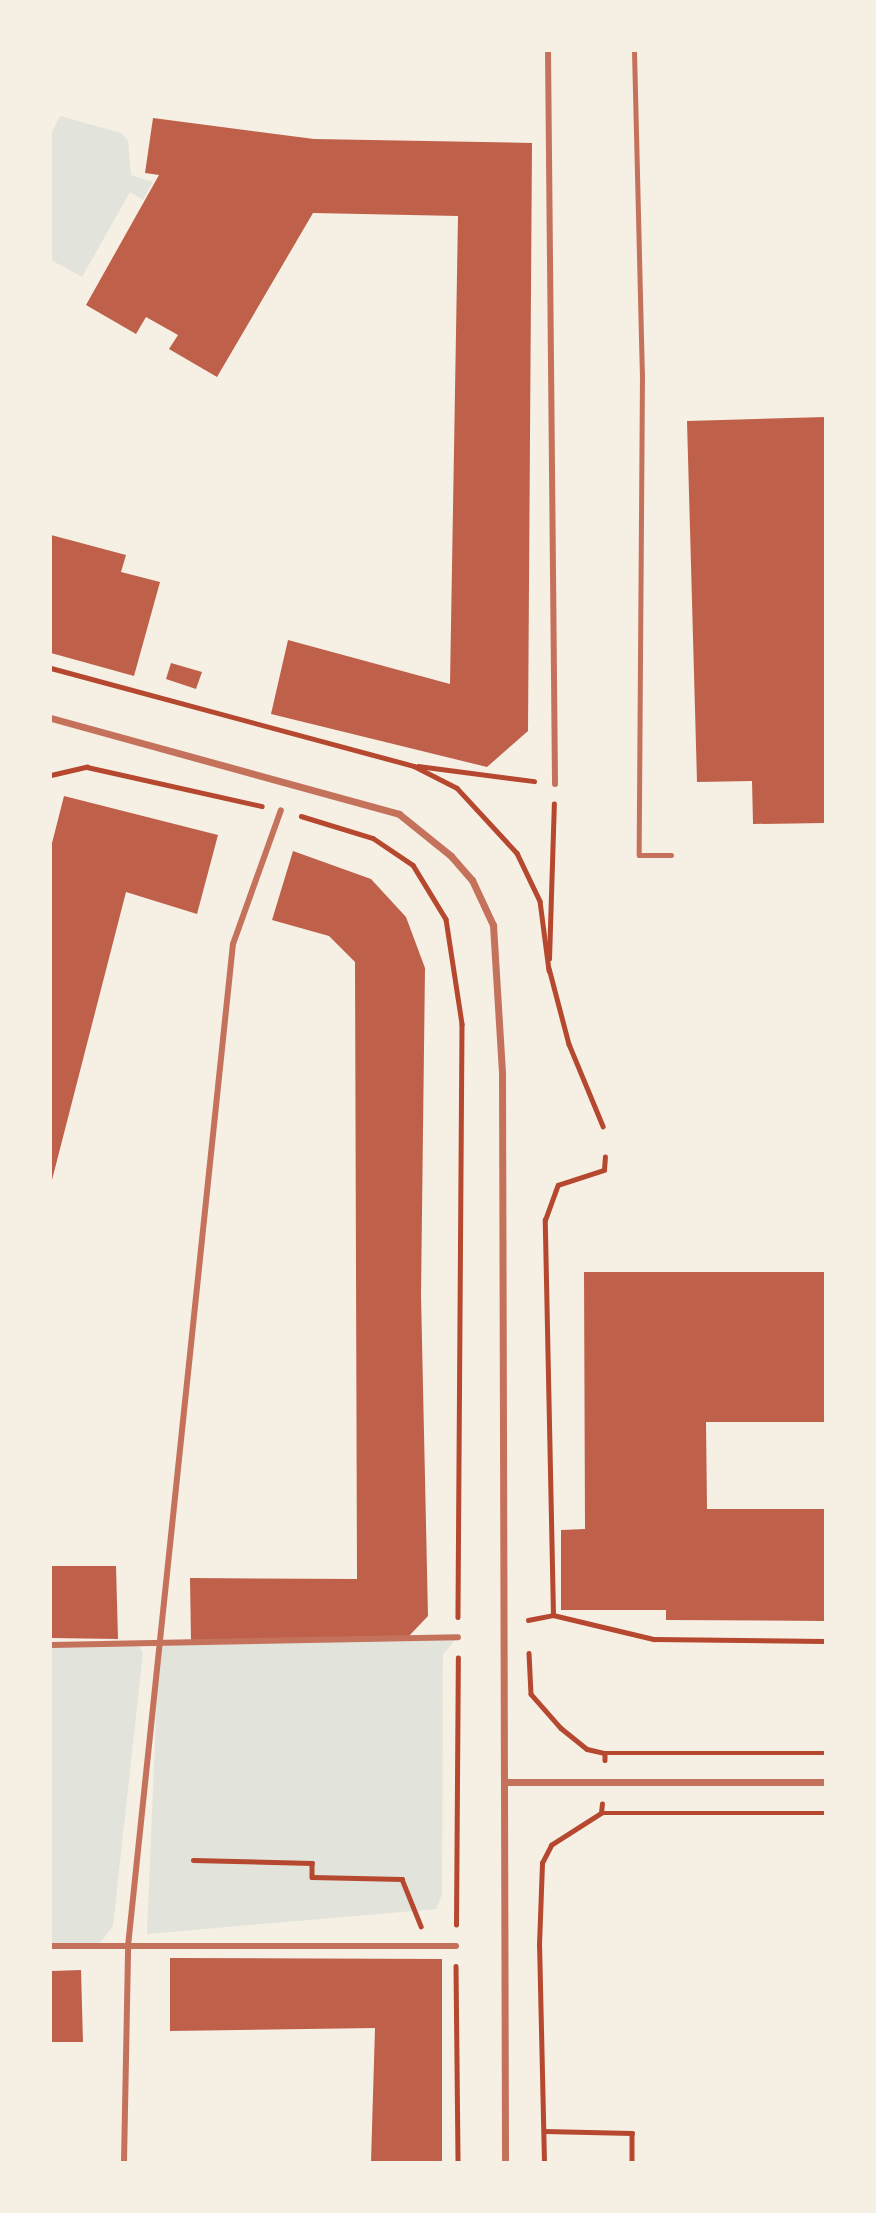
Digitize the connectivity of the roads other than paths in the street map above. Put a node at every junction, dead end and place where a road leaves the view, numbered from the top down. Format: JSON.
{"nodes":[{"id":1,"x":548,"y":51,"type":"edge"},
{"id":2,"x":634,"y":51,"type":"edge"},
{"id":3,"x":51,"y":718,"type":"edge"},
{"id":4,"x":555,"y":784,"type":"road end"},
{"id":5,"x":281,"y":810,"type":"road end"},
{"id":6,"x":671,"y":855,"type":"dead end"},
{"id":7,"x":458,"y":1637,"type":"road end"},
{"id":8,"x":51,"y":1645,"type":"edge"},
{"id":9,"x":159,"y":1646,"type":"junction"},
{"id":10,"x":505,"y":1782,"type":"junction"},
{"id":11,"x":825,"y":1782,"type":"edge"},
{"id":12,"x":51,"y":1946,"type":"edge"},
{"id":13,"x":128,"y":1946,"type":"junction"},
{"id":14,"x":456,"y":1946,"type":"road end"},
{"id":15,"x":124,"y":2162,"type":"edge"},
{"id":16,"x":505,"y":2162,"type":"edge"}],
"edges":[{"from":1,"to":4,"type":"street"},
{"from":2,"to":6,"type":"lane"},
{"from":3,"to":10,"type":"street"},
{"from":5,"to":9,"type":"street"},
{"from":7,"to":9,"type":"street"},
{"from":8,"to":9,"type":"street"},
{"from":9,"to":13,"type":"street"},
{"from":10,"to":11,"type":"street"},
{"from":10,"to":16,"type":"street"},
{"from":12,"to":13,"type":"street"},
{"from":13,"to":14,"type":"street"},
{"from":13,"to":15,"type":"street"}]}
